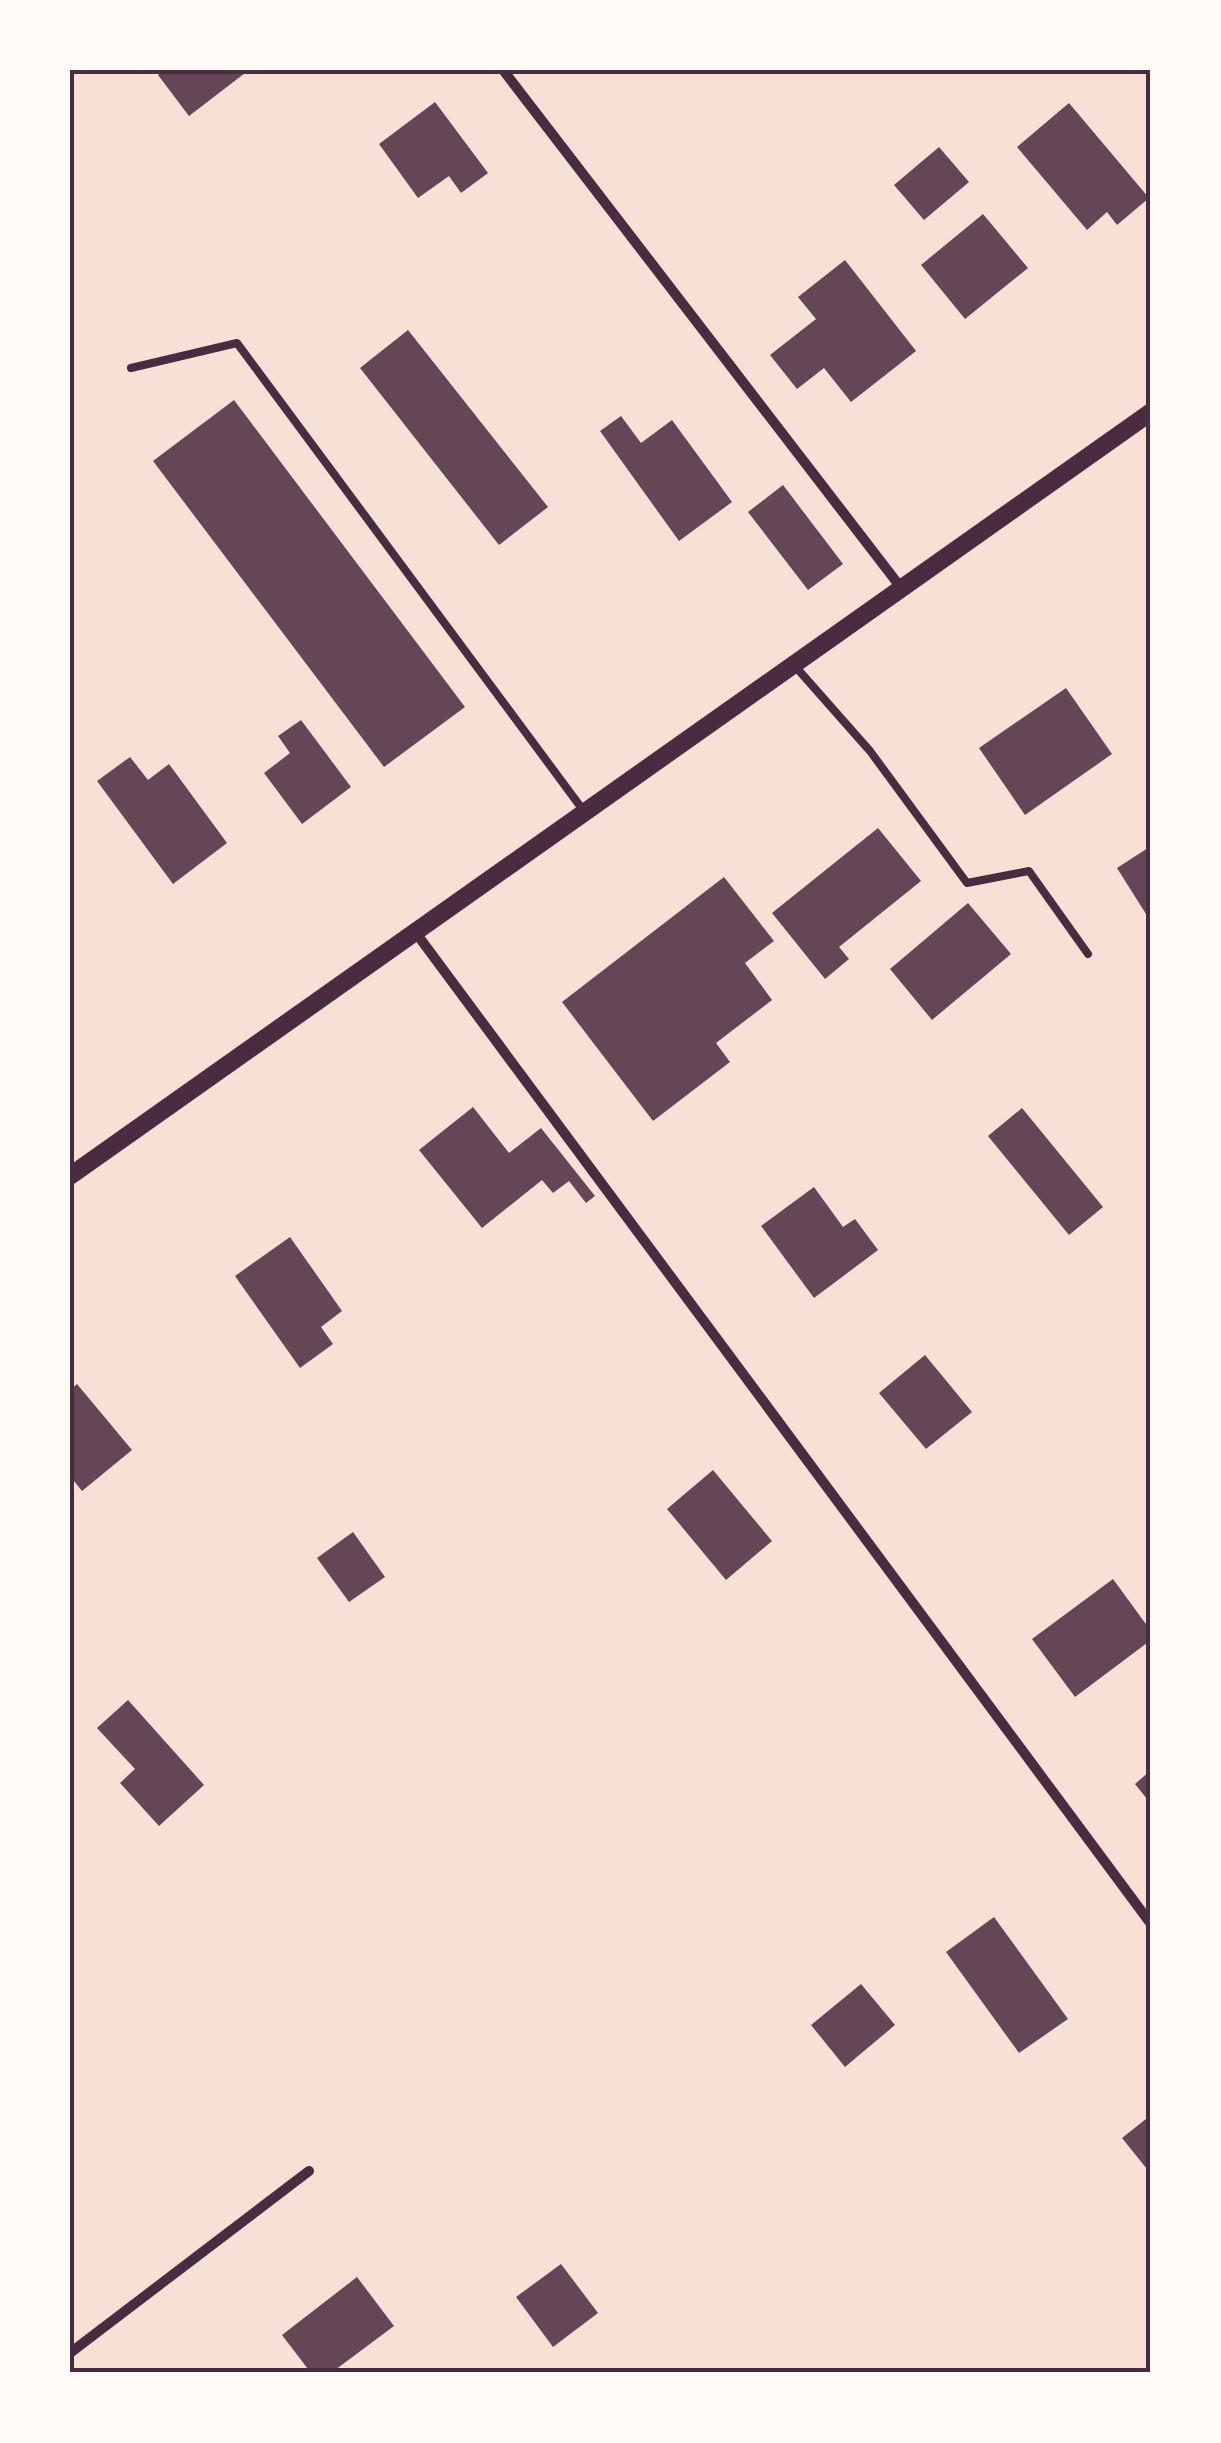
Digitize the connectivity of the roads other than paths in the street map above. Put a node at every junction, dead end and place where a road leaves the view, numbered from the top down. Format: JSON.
{"nodes":[{"id":1,"x":503,"y":70,"type":"edge"},
{"id":2,"x":131,"y":368,"type":"dead end"},
{"id":3,"x":1151,"y":412,"type":"edge"},
{"id":4,"x":902,"y":589,"type":"junction"},
{"id":5,"x":794,"y":665,"type":"junction"},
{"id":6,"x":586,"y":814,"type":"junction"},
{"id":7,"x":416,"y":934,"type":"junction"},
{"id":8,"x":1088,"y":954,"type":"dead end"},
{"id":9,"x":70,"y":1176,"type":"edge"},
{"id":10,"x":1151,"y":1924,"type":"edge"},
{"id":11,"x":308,"y":2171,"type":"dead end"},
{"id":12,"x":70,"y":2353,"type":"edge"}],
"edges":[{"from":1,"to":4,"type":"street"},
{"from":2,"to":6,"type":"lane"},
{"from":3,"to":4,"type":"street"},
{"from":4,"to":5,"type":"street"},
{"from":5,"to":6,"type":"street"},
{"from":5,"to":8,"type":"lane"},
{"from":6,"to":7,"type":"street"},
{"from":7,"to":9,"type":"street"},
{"from":7,"to":10,"type":"street"},
{"from":11,"to":12,"type":"street"}]}
